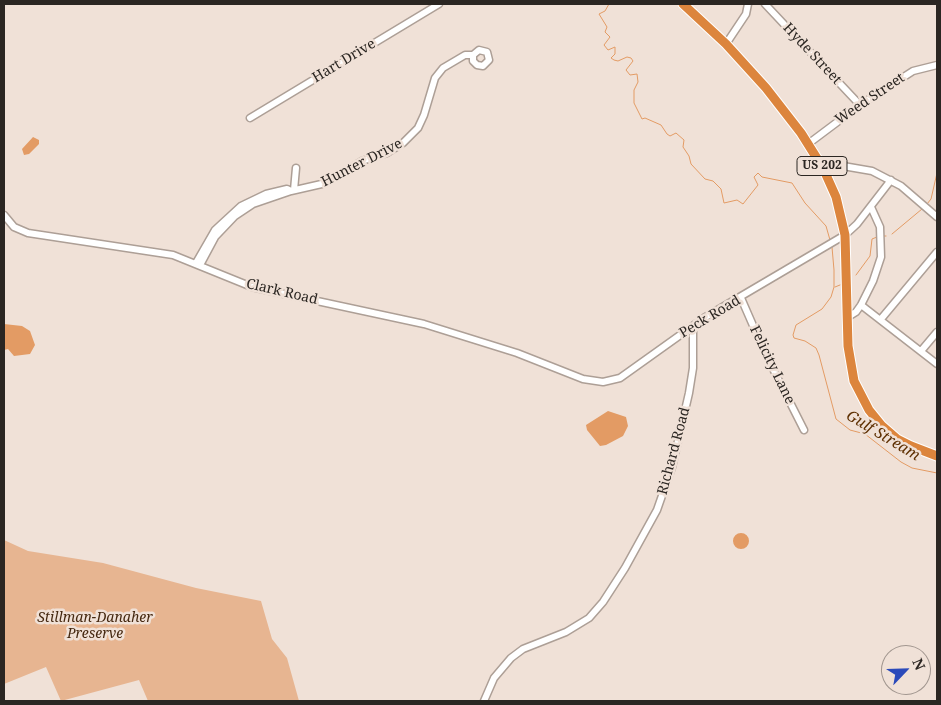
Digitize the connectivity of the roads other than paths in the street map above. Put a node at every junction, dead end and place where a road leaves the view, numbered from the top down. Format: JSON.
{"nodes":[{"id":1,"x":439,"y":4,"type":"edge"},
{"id":2,"x":683,"y":4,"type":"edge"},
{"id":3,"x":748,"y":4,"type":"edge"},
{"id":4,"x":765,"y":4,"type":"edge"},
{"id":5,"x":726,"y":44,"type":"junction"},
{"id":6,"x":473,"y":55,"type":"dead end"},
{"id":7,"x":937,"y":66,"type":"edge"},
{"id":8,"x":860,"y":105,"type":"junction"},
{"id":9,"x":250,"y":118,"type":"dead end"},
{"id":10,"x":808,"y":144,"type":"junction"},
{"id":11,"x":296,"y":168,"type":"dead end"},
{"id":12,"x":823,"y":168,"type":"junction"},
{"id":13,"x":891,"y":180,"type":"junction"},
{"id":14,"x":293,"y":190,"type":"junction"},
{"id":15,"x":870,"y":207,"type":"junction"},
{"id":16,"x":4,"y":214,"type":"edge"},
{"id":17,"x":937,"y":217,"type":"edge"},
{"id":18,"x":845,"y":235,"type":"junction"},
{"id":19,"x":937,"y":252,"type":"edge"},
{"id":20,"x":198,"y":264,"type":"junction"},
{"id":21,"x":741,"y":298,"type":"junction"},
{"id":22,"x":861,"y":305,"type":"junction"},
{"id":23,"x":848,"y":317,"type":"junction"},
{"id":24,"x":881,"y":319,"type":"junction"},
{"id":25,"x":693,"y":326,"type":"junction"},
{"id":26,"x":937,"y":332,"type":"edge"},
{"id":27,"x":921,"y":351,"type":"junction"},
{"id":28,"x":537,"y":360,"type":"joint"},
{"id":29,"x":937,"y":364,"type":"edge"},
{"id":30,"x":804,"y":430,"type":"dead end"},
{"id":31,"x":937,"y":456,"type":"edge"},
{"id":32,"x":484,"y":701,"type":"edge"}],
"edges":[{"from":1,"to":9,"type":"street","name":"Hart Drive"},
{"from":2,"to":5,"type":"highway","number":"US 202"},
{"from":3,"to":5,"type":"street"},
{"from":4,"to":8,"type":"street","name":"Hyde Street"},
{"from":5,"to":10,"type":"highway","number":"US 202"},
{"from":6,"to":14,"type":"street","name":"Hunter Drive"},
{"from":7,"to":8,"type":"street","name":"Weed Street"},
{"from":8,"to":10,"type":"street","name":"Weed Street"},
{"from":10,"to":12,"type":"highway","number":"US 202"},
{"from":11,"to":14,"type":"street"},
{"from":12,"to":13,"type":"street"},
{"from":12,"to":18,"type":"highway","number":"US 202"},
{"from":13,"to":15,"type":"street","name":"Peck Road"},
{"from":13,"to":17,"type":"street"},
{"from":14,"to":20,"type":"street","name":"Hunter Drive"},
{"from":15,"to":18,"type":"street","name":"Peck Road"},
{"from":15,"to":22,"type":"street"},
{"from":16,"to":20,"type":"street","name":"Clark Road"},
{"from":18,"to":21,"type":"street","name":"Peck Road"},
{"from":18,"to":23,"type":"highway","number":"US 202"},
{"from":19,"to":24,"type":"street"},
{"from":20,"to":28,"type":"street","name":"Clark Road"},
{"from":21,"to":25,"type":"street","name":"Peck Road"},
{"from":21,"to":30,"type":"street","name":"Felicity Lane"},
{"from":22,"to":23,"type":"street"},
{"from":22,"to":24,"type":"street"},
{"from":23,"to":31,"type":"highway","number":"US 202"},
{"from":24,"to":27,"type":"street"},
{"from":25,"to":28,"type":"street","name":"Peck Road"},
{"from":25,"to":32,"type":"street","name":"Richard Road"},
{"from":26,"to":27,"type":"street"},
{"from":27,"to":29,"type":"street"}]}
